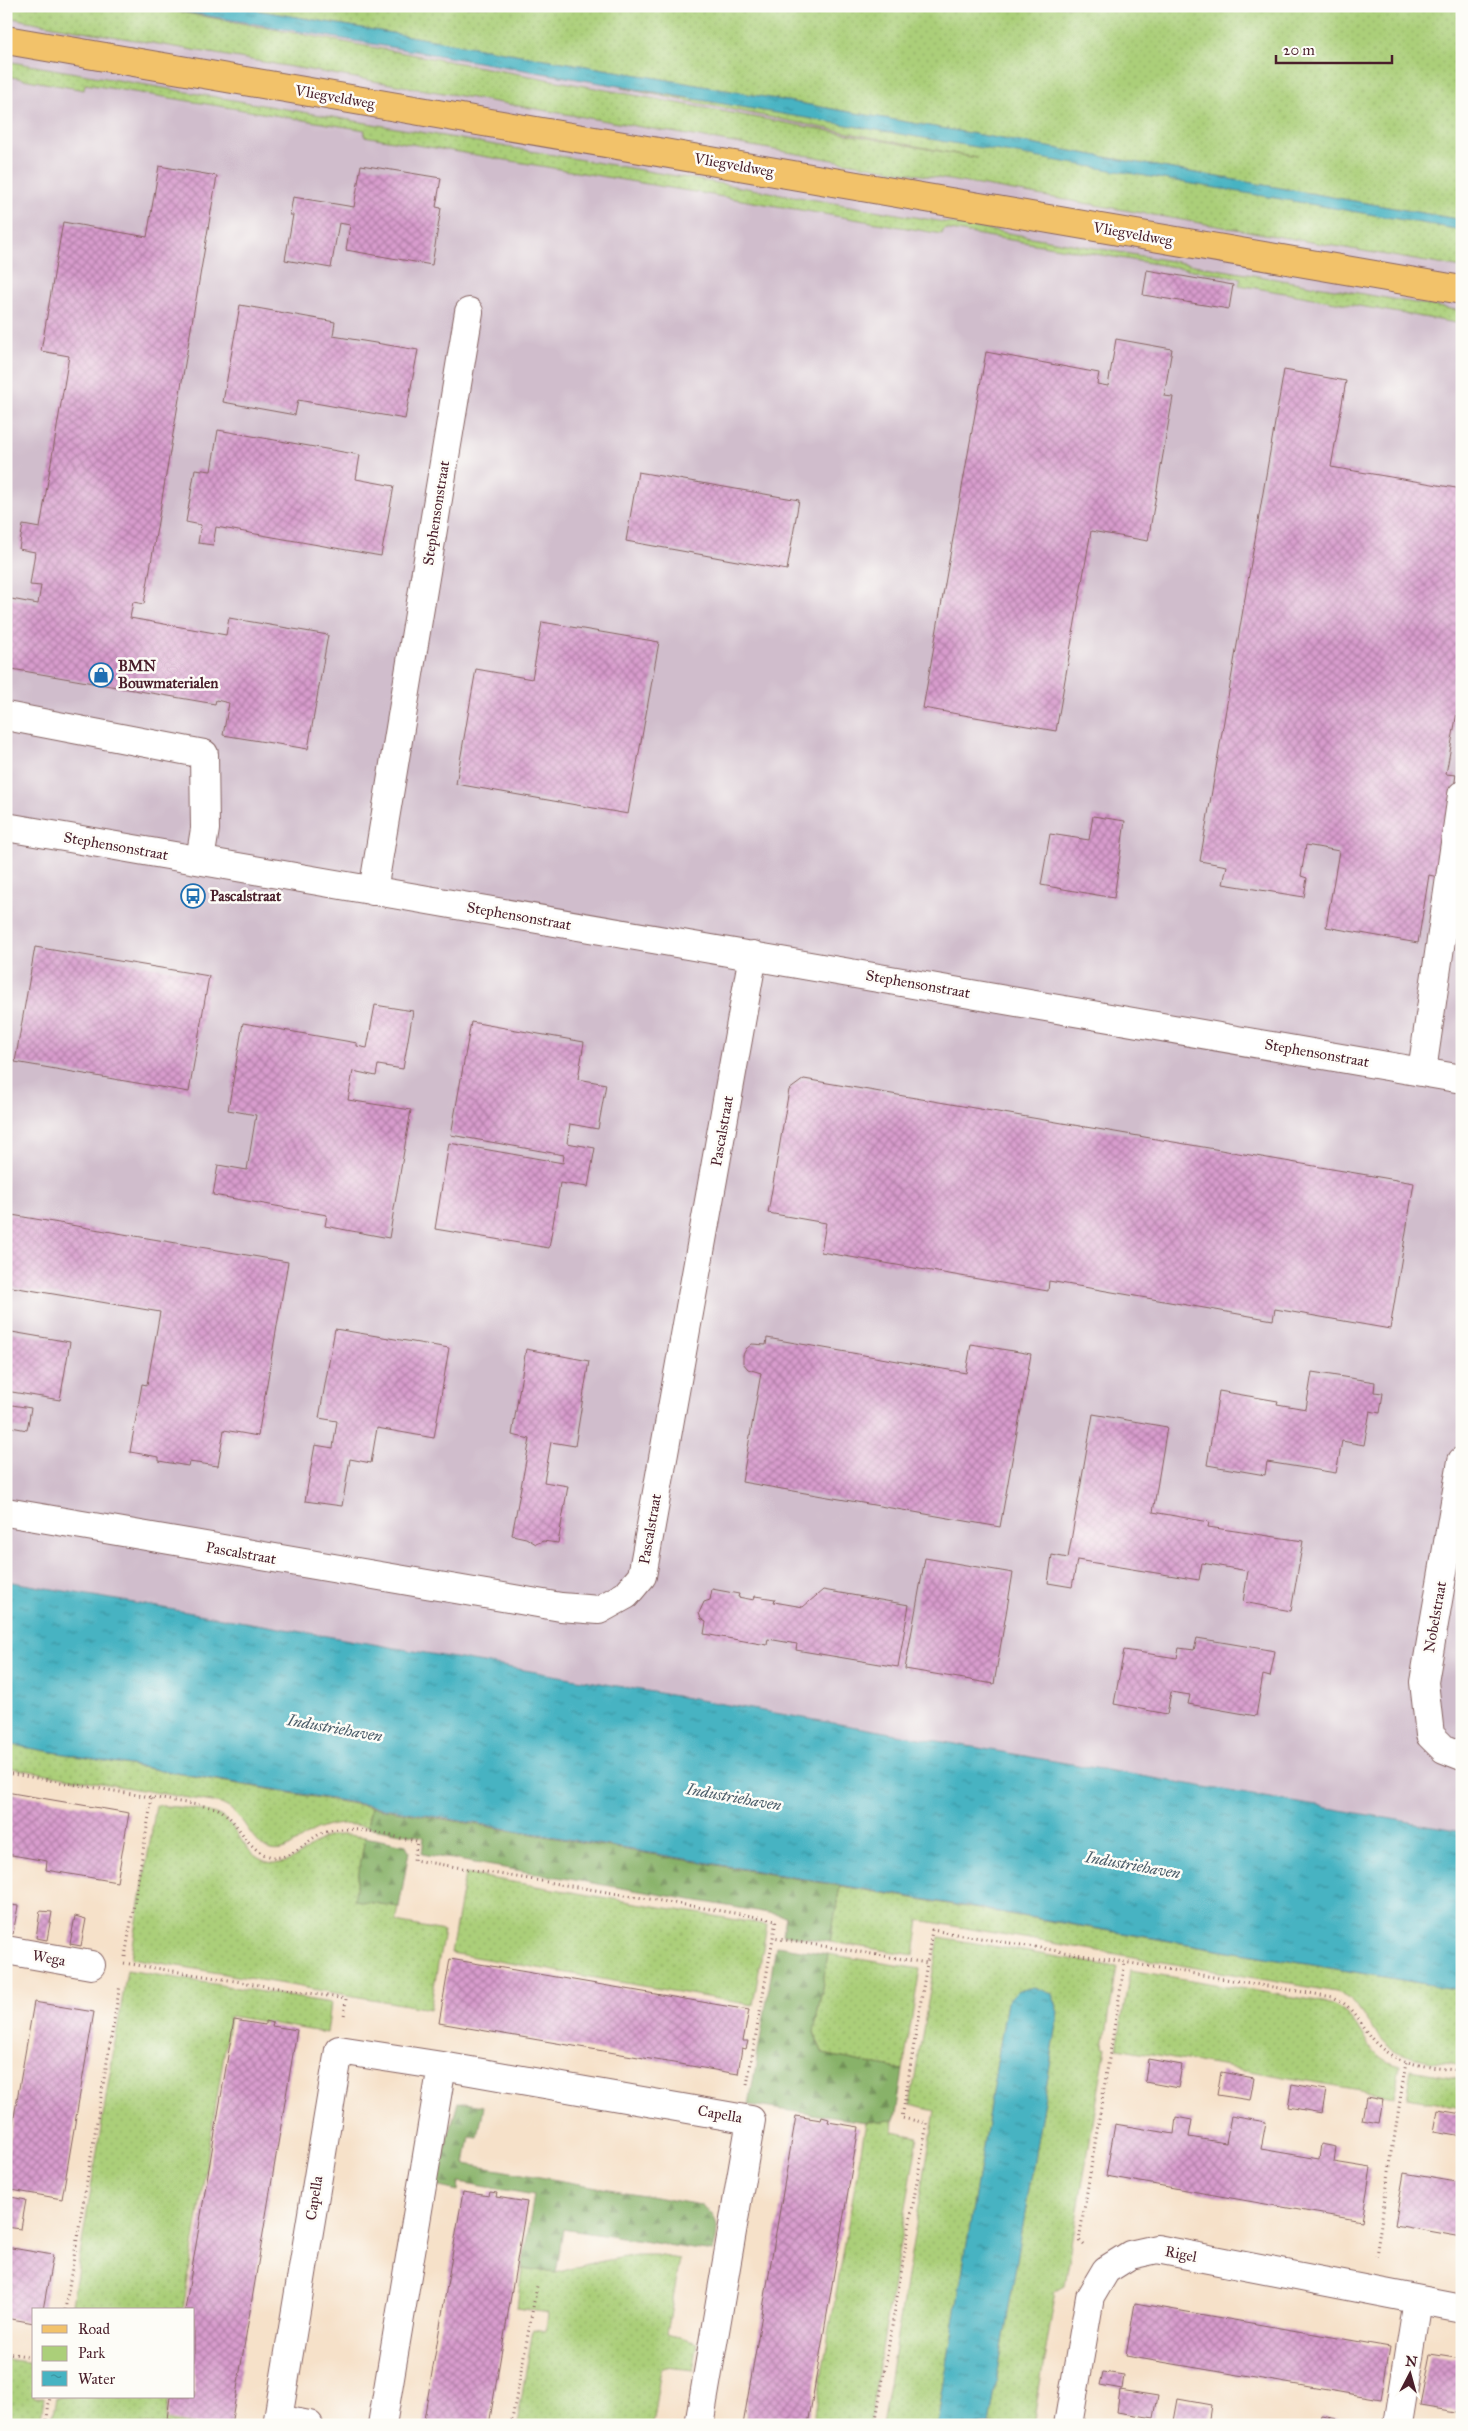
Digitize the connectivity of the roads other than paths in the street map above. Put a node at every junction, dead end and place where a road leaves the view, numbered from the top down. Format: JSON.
{"nodes":[{"id":1,"x":6,"y":40,"type":"edge"},
{"id":2,"x":1462,"y":290,"type":"edge"},
{"id":3,"x":469,"y":312,"type":"dead end"},
{"id":4,"x":6,"y":716,"type":"edge"},
{"id":5,"x":1462,"y":795,"type":"edge"},
{"id":6,"x":6,"y":827,"type":"edge"},
{"id":7,"x":200,"y":860,"type":"junction"},
{"id":8,"x":374,"y":891,"type":"junction"},
{"id":9,"x":753,"y":955,"type":"junction"},
{"id":10,"x":1422,"y":1071,"type":"junction"},
{"id":11,"x":1462,"y":1078,"type":"edge"},
{"id":12,"x":1462,"y":1461,"type":"edge"},
{"id":13,"x":6,"y":1512,"type":"edge"},
{"id":14,"x":1462,"y":1756,"type":"edge"},
{"id":15,"x":6,"y":1950,"type":"edge"},
{"id":16,"x":91,"y":1965,"type":"dead end"},
{"id":17,"x":442,"y":2066,"type":"junction"},
{"id":18,"x":1418,"y":2300,"type":"junction"},
{"id":19,"x":1462,"y":2308,"type":"edge"},
{"id":20,"x":309,"y":2425,"type":"edge"},
{"id":21,"x":382,"y":2425,"type":"edge"},
{"id":22,"x":699,"y":2425,"type":"edge"},
{"id":23,"x":1068,"y":2425,"type":"edge"},
{"id":24,"x":1398,"y":2425,"type":"edge"}],
"edges":[{"from":1,"to":2,"type":"main road","name":"Vliegveldweg"},
{"from":3,"to":8,"type":"street","name":"Stephensonstraat"},
{"from":4,"to":7,"type":"street"},
{"from":5,"to":10,"type":"street"},
{"from":6,"to":7,"type":"street","name":"Stephensonstraat"},
{"from":7,"to":8,"type":"street","name":"Stephensonstraat"},
{"from":8,"to":9,"type":"street","name":"Stephensonstraat"},
{"from":9,"to":10,"type":"street","name":"Stephensonstraat"},
{"from":9,"to":13,"type":"street","name":"Pascalstraat"},
{"from":10,"to":11,"type":"street","name":"Stephensonstraat"},
{"from":12,"to":14,"type":"street","name":"Nobelstraat"},
{"from":15,"to":16,"type":"street","name":"Wega"},
{"from":17,"to":20,"type":"street","name":"Capella"},
{"from":17,"to":21,"type":"street"},
{"from":17,"to":22,"type":"street","name":"Capella"},
{"from":18,"to":19,"type":"street","name":"Rigel"},
{"from":18,"to":23,"type":"street","name":"Rigel"},
{"from":18,"to":24,"type":"street"}]}
